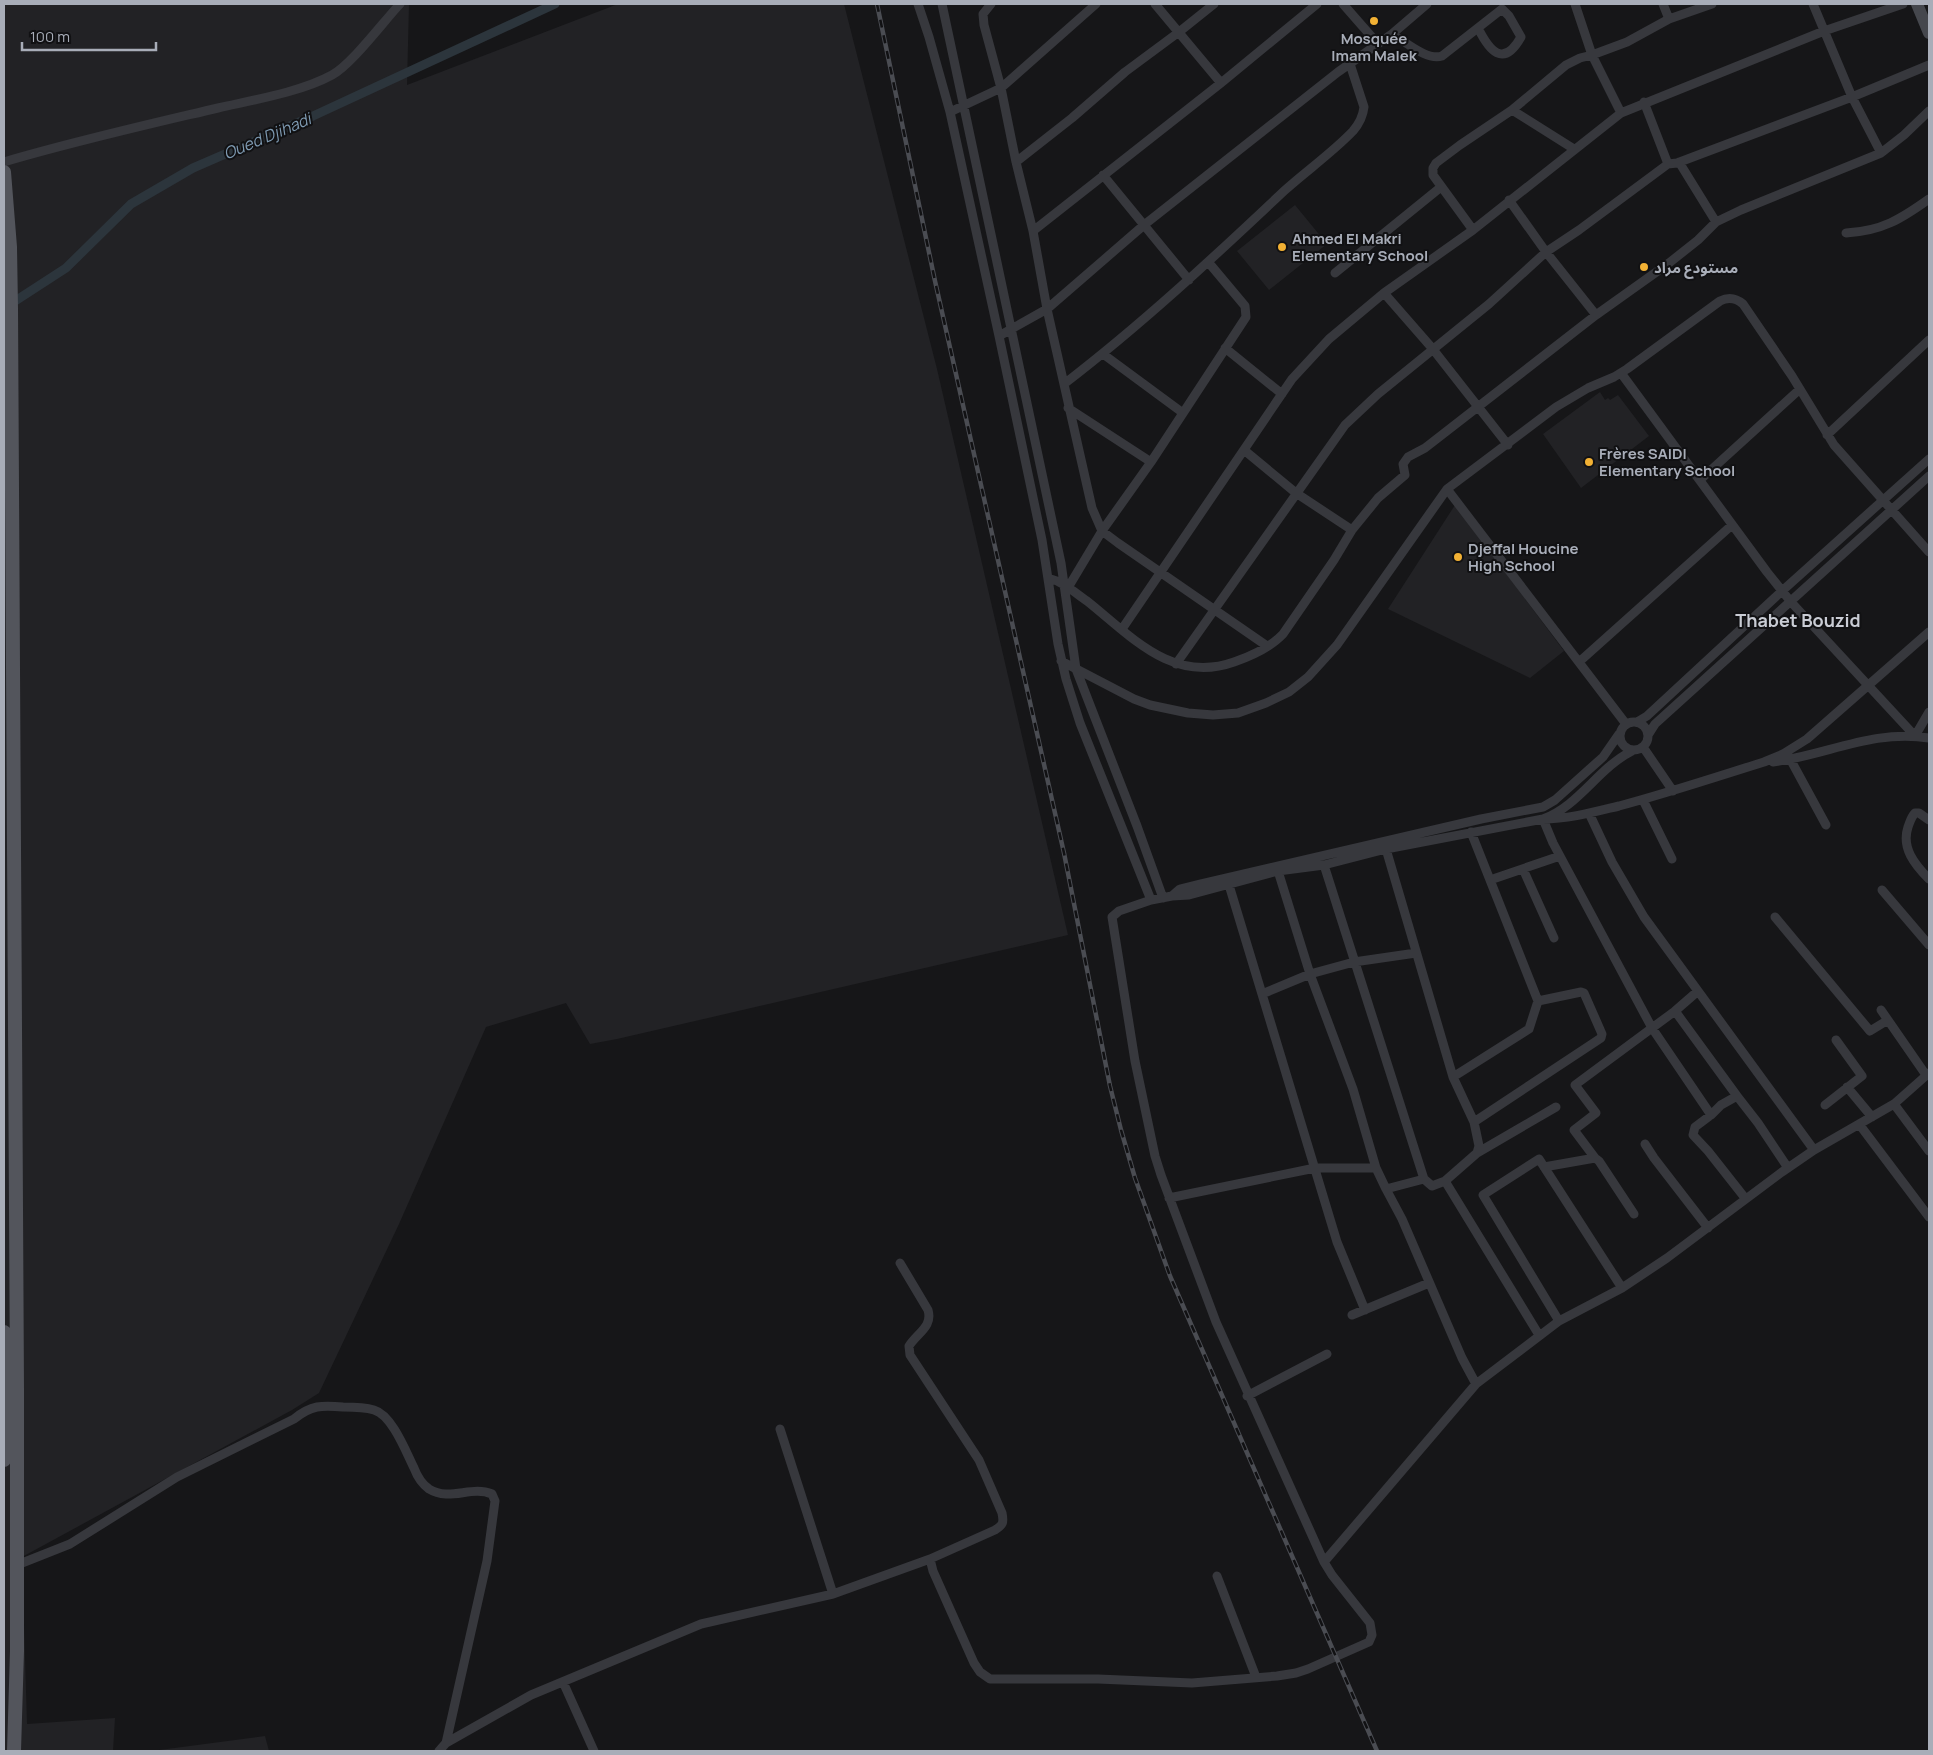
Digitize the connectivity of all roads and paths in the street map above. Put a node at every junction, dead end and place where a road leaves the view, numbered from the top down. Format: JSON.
{"nodes":[{"id":1,"x":400,"y":4,"type":"edge"},
{"id":2,"x":918,"y":4,"type":"edge"},
{"id":3,"x":942,"y":4,"type":"edge"},
{"id":4,"x":991,"y":4,"type":"edge"},
{"id":5,"x":1096,"y":4,"type":"edge"},
{"id":6,"x":1155,"y":4,"type":"edge"},
{"id":7,"x":1214,"y":4,"type":"edge"},
{"id":8,"x":1318,"y":4,"type":"edge"},
{"id":9,"x":1344,"y":4,"type":"edge"},
{"id":10,"x":1427,"y":4,"type":"edge"},
{"id":11,"x":1575,"y":4,"type":"edge"},
{"id":12,"x":1663,"y":4,"type":"edge"},
{"id":13,"x":1712,"y":4,"type":"edge"},
{"id":14,"x":1813,"y":4,"type":"edge"},
{"id":15,"x":1903,"y":4,"type":"edge"},
{"id":16,"x":1918,"y":4,"type":"edge"},
{"id":17,"x":1669,"y":19,"type":"junction"},
{"id":18,"x":1478,"y":28,"type":"junction"},
{"id":19,"x":1824,"y":31,"type":"junction"},
{"id":20,"x":1179,"y":32,"type":"junction"},
{"id":21,"x":1929,"y":33,"type":"edge"},
{"id":22,"x":1392,"y":34,"type":"junction"},
{"id":23,"x":1378,"y":44,"type":"junction"},
{"id":24,"x":1592,"y":55,"type":"junction"},
{"id":25,"x":1350,"y":64,"type":"junction"},
{"id":26,"x":1929,"y":65,"type":"edge"},
{"id":27,"x":1221,"y":82,"type":"junction"},
{"id":28,"x":1002,"y":88,"type":"junction"},
{"id":29,"x":1852,"y":97,"type":"junction"},
{"id":30,"x":1644,"y":102,"type":"junction"},
{"id":31,"x":964,"y":107,"type":"junction"},
{"id":32,"x":1512,"y":110,"type":"junction"},
{"id":33,"x":1929,"y":111,"type":"edge"},
{"id":34,"x":950,"y":112,"type":"junction"},
{"id":35,"x":1621,"y":113,"type":"junction"},
{"id":36,"x":1574,"y":149,"type":"junction"},
{"id":37,"x":1881,"y":153,"type":"junction"},
{"id":38,"x":4,"y":162,"type":"edge"},
{"id":39,"x":1016,"y":162,"type":"junction"},
{"id":40,"x":1679,"y":162,"type":"junction"},
{"id":41,"x":1668,"y":164,"type":"junction"},
{"id":42,"x":4,"y":172,"type":"edge"},
{"id":43,"x":1103,"y":175,"type":"junction"},
{"id":44,"x":1441,"y":187,"type":"junction"},
{"id":45,"x":1929,"y":199,"type":"edge"},
{"id":46,"x":1509,"y":200,"type":"junction"},
{"id":47,"x":1716,"y":222,"type":"junction"},
{"id":48,"x":1144,"y":225,"type":"junction"},
{"id":49,"x":1473,"y":230,"type":"junction"},
{"id":50,"x":1033,"y":231,"type":"junction"},
{"id":51,"x":1846,"y":232,"type":"dead end"},
{"id":52,"x":1546,"y":252,"type":"junction"},
{"id":53,"x":1209,"y":263,"type":"junction"},
{"id":54,"x":1335,"y":274,"type":"dead end"},
{"id":55,"x":1189,"y":280,"type":"junction"},
{"id":56,"x":1384,"y":293,"type":"junction"},
{"id":57,"x":1046,"y":309,"type":"junction"},
{"id":58,"x":1596,"y":315,"type":"junction"},
{"id":59,"x":1012,"y":330,"type":"junction"},
{"id":60,"x":999,"y":336,"type":"junction"},
{"id":61,"x":1929,"y":340,"type":"edge"},
{"id":62,"x":1224,"y":348,"type":"junction"},
{"id":63,"x":1432,"y":348,"type":"junction"},
{"id":64,"x":1104,"y":354,"type":"junction"},
{"id":65,"x":1622,"y":373,"type":"junction"},
{"id":66,"x":1064,"y":384,"type":"junction"},
{"id":67,"x":1800,"y":388,"type":"junction"},
{"id":68,"x":1282,"y":394,"type":"junction"},
{"id":69,"x":1478,"y":406,"type":"junction"},
{"id":70,"x":1068,"y":408,"type":"junction"},
{"id":71,"x":1183,"y":413,"type":"junction"},
{"id":72,"x":1827,"y":435,"type":"junction"},
{"id":73,"x":1508,"y":445,"type":"junction"},
{"id":74,"x":1244,"y":450,"type":"junction"},
{"id":75,"x":1929,"y":459,"type":"edge"},
{"id":76,"x":1151,"y":462,"type":"junction"},
{"id":77,"x":1929,"y":476,"type":"edge"},
{"id":78,"x":1700,"y":480,"type":"junction"},
{"id":79,"x":1447,"y":489,"type":"junction"},
{"id":80,"x":1296,"y":493,"type":"junction"},
{"id":81,"x":1883,"y":500,"type":"junction"},
{"id":82,"x":1892,"y":511,"type":"junction"},
{"id":83,"x":1732,"y":525,"type":"junction"},
{"id":84,"x":1352,"y":530,"type":"junction"},
{"id":85,"x":1102,"y":531,"type":"junction"},
{"id":86,"x":1927,"y":545,"type":"edge"},
{"id":87,"x":1161,"y":574,"type":"junction"},
{"id":88,"x":1048,"y":578,"type":"junction"},
{"id":89,"x":1066,"y":585,"type":"junction"},
{"id":90,"x":1782,"y":591,"type":"junction"},
{"id":91,"x":1791,"y":602,"type":"junction"},
{"id":92,"x":1214,"y":609,"type":"junction"},
{"id":93,"x":1122,"y":629,"type":"junction"},
{"id":94,"x":1929,"y":632,"type":"edge"},
{"id":95,"x":1267,"y":646,"type":"junction"},
{"id":96,"x":1061,"y":661,"type":"junction"},
{"id":97,"x":1579,"y":662,"type":"junction"},
{"id":98,"x":1176,"y":664,"type":"junction"},
{"id":99,"x":1076,"y":670,"type":"junction"},
{"id":100,"x":1869,"y":684,"type":"junction"},
{"id":101,"x":1929,"y":712,"type":"edge"},
{"id":102,"x":1637,"y":722,"type":"junction"},
{"id":103,"x":1626,"y":724,"type":"junction"},
{"id":104,"x":1619,"y":734,"type":"junction"},
{"id":105,"x":1648,"y":735,"type":"junction"},
{"id":106,"x":1915,"y":736,"type":"junction"},
{"id":107,"x":1929,"y":738,"type":"edge"},
{"id":108,"x":1643,"y":747,"type":"junction"},
{"id":109,"x":1632,"y":751,"type":"junction"},
{"id":110,"x":1789,"y":756,"type":"junction"},
{"id":111,"x":1673,"y":791,"type":"junction"},
{"id":112,"x":1644,"y":800,"type":"junction"},
{"id":113,"x":1589,"y":813,"type":"junction"},
{"id":114,"x":1543,"y":819,"type":"junction"},
{"id":115,"x":1929,"y":820,"type":"edge"},
{"id":116,"x":1826,"y":825,"type":"dead end"},
{"id":117,"x":1471,"y":832,"type":"junction"},
{"id":118,"x":1386,"y":849,"type":"junction"},
{"id":119,"x":1560,"y":856,"type":"junction"},
{"id":120,"x":1672,"y":859,"type":"dead end"},
{"id":121,"x":1324,"y":865,"type":"junction"},
{"id":122,"x":1523,"y":869,"type":"junction"},
{"id":123,"x":1278,"y":871,"type":"junction"},
{"id":124,"x":1929,"y":879,"type":"edge"},
{"id":125,"x":1490,"y":880,"type":"junction"},
{"id":126,"x":1229,"y":885,"type":"junction"},
{"id":127,"x":1882,"y":890,"type":"dead end"},
{"id":128,"x":1167,"y":897,"type":"junction"},
{"id":129,"x":1151,"y":900,"type":"junction"},
{"id":130,"x":1775,"y":917,"type":"dead end"},
{"id":131,"x":1554,"y":938,"type":"dead end"},
{"id":132,"x":1929,"y":945,"type":"edge"},
{"id":133,"x":1416,"y":953,"type":"junction"},
{"id":134,"x":1354,"y":962,"type":"junction"},
{"id":135,"x":1310,"y":974,"type":"junction"},
{"id":136,"x":1698,"y":991,"type":"junction"},
{"id":137,"x":1262,"y":994,"type":"junction"},
{"id":138,"x":1538,"y":1001,"type":"junction"},
{"id":139,"x":1880,"y":1010,"type":"dead end"},
{"id":140,"x":1675,"y":1011,"type":"junction"},
{"id":141,"x":1888,"y":1020,"type":"junction"},
{"id":142,"x":1652,"y":1028,"type":"junction"},
{"id":143,"x":1836,"y":1040,"type":"dead end"},
{"id":144,"x":1928,"y":1074,"type":"edge"},
{"id":145,"x":1453,"y":1077,"type":"junction"},
{"id":146,"x":1847,"y":1087,"type":"junction"},
{"id":147,"x":1737,"y":1096,"type":"junction"},
{"id":148,"x":1894,"y":1104,"type":"junction"},
{"id":149,"x":1825,"y":1105,"type":"dead end"},
{"id":150,"x":1556,"y":1107,"type":"dead end"},
{"id":151,"x":1711,"y":1115,"type":"junction"},
{"id":152,"x":1872,"y":1116,"type":"junction"},
{"id":153,"x":1474,"y":1122,"type":"junction"},
{"id":154,"x":1859,"y":1124,"type":"junction"},
{"id":155,"x":1645,"y":1144,"type":"dead end"},
{"id":156,"x":1814,"y":1150,"type":"junction"},
{"id":157,"x":1929,"y":1151,"type":"edge"},
{"id":158,"x":1477,"y":1153,"type":"junction"},
{"id":159,"x":1595,"y":1158,"type":"junction"},
{"id":160,"x":1544,"y":1167,"type":"junction"},
{"id":161,"x":1315,"y":1168,"type":"junction"},
{"id":162,"x":1376,"y":1168,"type":"junction"},
{"id":163,"x":1788,"y":1168,"type":"junction"},
{"id":164,"x":1424,"y":1179,"type":"junction"},
{"id":165,"x":1445,"y":1181,"type":"junction"},
{"id":166,"x":1386,"y":1189,"type":"junction"},
{"id":167,"x":1169,"y":1198,"type":"junction"},
{"id":168,"x":1745,"y":1198,"type":"junction"},
{"id":169,"x":1634,"y":1214,"type":"dead end"},
{"id":170,"x":1929,"y":1217,"type":"edge"},
{"id":171,"x":1708,"y":1228,"type":"junction"},
{"id":172,"x":900,"y":1263,"type":"dead end"},
{"id":173,"x":1429,"y":1283,"type":"junction"},
{"id":174,"x":1622,"y":1288,"type":"junction"},
{"id":175,"x":1365,"y":1310,"type":"junction"},
{"id":176,"x":1352,"y":1315,"type":"dead end"},
{"id":177,"x":1559,"y":1321,"type":"junction"},
{"id":178,"x":4,"y":1332,"type":"edge"},
{"id":179,"x":1539,"y":1335,"type":"junction"},
{"id":180,"x":1327,"y":1354,"type":"dead end"},
{"id":181,"x":1476,"y":1384,"type":"junction"},
{"id":182,"x":1248,"y":1396,"type":"junction"},
{"id":183,"x":780,"y":1429,"type":"dead end"},
{"id":184,"x":4,"y":1460,"type":"edge"},
{"id":185,"x":930,"y":1559,"type":"junction"},
{"id":186,"x":1324,"y":1562,"type":"junction"},
{"id":187,"x":17,"y":1565,"type":"junction"},
{"id":188,"x":1217,"y":1576,"type":"dead end"},
{"id":189,"x":833,"y":1594,"type":"junction"},
{"id":190,"x":1256,"y":1677,"type":"junction"},
{"id":191,"x":563,"y":1682,"type":"junction"},
{"id":192,"x":442,"y":1749,"type":"edge"},
{"id":193,"x":14,"y":1751,"type":"edge"},
{"id":194,"x":594,"y":1751,"type":"edge"}],
"edges":[{"from":1,"to":38,"type":"street"},
{"from":2,"to":34,"type":"street"},
{"from":3,"to":31,"type":"street"},
{"from":4,"to":28,"type":"street"},
{"from":5,"to":28,"type":"street"},
{"from":6,"to":20,"type":"street"},
{"from":7,"to":20,"type":"street"},
{"from":8,"to":27,"type":"street"},
{"from":9,"to":23,"type":"street"},
{"from":10,"to":22,"type":"street"},
{"from":11,"to":24,"type":"street"},
{"from":12,"to":17,"type":"street"},
{"from":13,"to":17,"type":"street"},
{"from":14,"to":19,"type":"street"},
{"from":15,"to":19,"type":"street"},
{"from":16,"to":21,"type":"street"},
{"from":17,"to":24,"type":"street"},
{"from":18,"to":18,"type":"street"},
{"from":18,"to":22,"type":"street"},
{"from":19,"to":29,"type":"street"},
{"from":19,"to":30,"type":"street"},
{"from":20,"to":27,"type":"street"},
{"from":20,"to":39,"type":"street"},
{"from":22,"to":23,"type":"street"},
{"from":23,"to":25,"type":"street"},
{"from":24,"to":32,"type":"street"},
{"from":24,"to":35,"type":"street"},
{"from":25,"to":48,"type":"street"},
{"from":25,"to":53,"type":"street"},
{"from":26,"to":29,"type":"street"},
{"from":27,"to":43,"type":"street"},
{"from":28,"to":31,"type":"street"},
{"from":28,"to":39,"type":"street"},
{"from":29,"to":37,"type":"street"},
{"from":29,"to":40,"type":"street"},
{"from":30,"to":35,"type":"street"},
{"from":30,"to":41,"type":"street"},
{"from":31,"to":34,"type":"street"},
{"from":31,"to":59,"type":"street"},
{"from":32,"to":36,"type":"street"},
{"from":32,"to":44,"type":"street"},
{"from":33,"to":37,"type":"street"},
{"from":34,"to":60,"type":"street"},
{"from":35,"to":36,"type":"street"},
{"from":36,"to":46,"type":"street"},
{"from":37,"to":47,"type":"street"},
{"from":39,"to":50,"type":"street"},
{"from":40,"to":41,"type":"street"},
{"from":40,"to":47,"type":"street"},
{"from":41,"to":52,"type":"street"},
{"from":42,"to":187,"type":"main road"},
{"from":43,"to":48,"type":"street"},
{"from":43,"to":50,"type":"street"},
{"from":44,"to":49,"type":"street"},
{"from":44,"to":54,"type":"street"},
{"from":45,"to":51,"type":"street"},
{"from":46,"to":49,"type":"street"},
{"from":46,"to":52,"type":"street"},
{"from":47,"to":58,"type":"street"},
{"from":48,"to":55,"type":"street"},
{"from":48,"to":57,"type":"street"},
{"from":49,"to":56,"type":"street"},
{"from":50,"to":57,"type":"street"},
{"from":52,"to":58,"type":"street"},
{"from":52,"to":63,"type":"street"},
{"from":53,"to":55,"type":"street"},
{"from":53,"to":62,"type":"street"},
{"from":55,"to":64,"type":"street"},
{"from":56,"to":63,"type":"street"},
{"from":56,"to":68,"type":"street"},
{"from":57,"to":59,"type":"street"},
{"from":57,"to":66,"type":"street"},
{"from":58,"to":69,"type":"street"},
{"from":59,"to":60,"type":"street"},
{"from":59,"to":89,"type":"street"},
{"from":60,"to":88,"type":"street"},
{"from":61,"to":72,"type":"street"},
{"from":62,"to":68,"type":"street"},
{"from":62,"to":71,"type":"street"},
{"from":63,"to":69,"type":"street"},
{"from":63,"to":80,"type":"street"},
{"from":64,"to":66,"type":"street"},
{"from":64,"to":71,"type":"street"},
{"from":65,"to":67,"type":"street"},
{"from":65,"to":73,"type":"street"},
{"from":65,"to":78,"type":"street"},
{"from":66,"to":70,"type":"street"},
{"from":67,"to":72,"type":"street"},
{"from":67,"to":78,"type":"street"},
{"from":68,"to":74,"type":"street"},
{"from":69,"to":73,"type":"street"},
{"from":69,"to":84,"type":"street"},
{"from":70,"to":76,"type":"street"},
{"from":70,"to":85,"type":"street"},
{"from":71,"to":76,"type":"street"},
{"from":72,"to":81,"type":"street"},
{"from":73,"to":79,"type":"street"},
{"from":74,"to":80,"type":"street"},
{"from":74,"to":87,"type":"street"},
{"from":75,"to":81,"type":"street"},
{"from":76,"to":85,"type":"street"},
{"from":77,"to":82,"type":"street"},
{"from":78,"to":83,"type":"street"},
{"from":79,"to":97,"type":"street"},
{"from":79,"to":99,"type":"street"},
{"from":80,"to":84,"type":"street"},
{"from":80,"to":92,"type":"street"},
{"from":81,"to":82,"type":"street"},
{"from":81,"to":90,"type":"street"},
{"from":82,"to":86,"type":"street"},
{"from":82,"to":91,"type":"street"},
{"from":83,"to":90,"type":"street"},
{"from":83,"to":97,"type":"street"},
{"from":84,"to":95,"type":"street"},
{"from":85,"to":87,"type":"street"},
{"from":85,"to":89,"type":"street"},
{"from":87,"to":92,"type":"street"},
{"from":87,"to":93,"type":"street"},
{"from":88,"to":89,"type":"street"},
{"from":88,"to":96,"type":"street"},
{"from":89,"to":93,"type":"street"},
{"from":89,"to":99,"type":"street"},
{"from":90,"to":91,"type":"street"},
{"from":90,"to":102,"type":"street"},
{"from":91,"to":100,"type":"street"},
{"from":91,"to":105,"type":"street"},
{"from":92,"to":95,"type":"street"},
{"from":92,"to":98,"type":"street"},
{"from":93,"to":98,"type":"street"},
{"from":94,"to":100,"type":"street"},
{"from":95,"to":98,"type":"street"},
{"from":96,"to":99,"type":"street"},
{"from":96,"to":129,"type":"street"},
{"from":97,"to":103,"type":"street"},
{"from":99,"to":128,"type":"street"},
{"from":100,"to":106,"type":"street"},
{"from":100,"to":110,"type":"street"},
{"from":101,"to":106,"type":"street"},
{"from":102,"to":103,"type":"street"},
{"from":102,"to":105,"type":"street"},
{"from":103,"to":104,"type":"street"},
{"from":104,"to":109,"type":"street"},
{"from":104,"to":128,"type":"street"},
{"from":105,"to":108,"type":"street"},
{"from":106,"to":107,"type":"street"},
{"from":106,"to":110,"type":"street"},
{"from":108,"to":109,"type":"street"},
{"from":108,"to":111,"type":"street"},
{"from":109,"to":114,"type":"street"},
{"from":110,"to":111,"type":"street"},
{"from":110,"to":116,"type":"street"},
{"from":111,"to":112,"type":"street"},
{"from":112,"to":113,"type":"street"},
{"from":112,"to":120,"type":"street"},
{"from":113,"to":114,"type":"street"},
{"from":113,"to":136,"type":"street"},
{"from":114,"to":117,"type":"street"},
{"from":114,"to":119,"type":"street"},
{"from":115,"to":124,"type":"street"},
{"from":117,"to":118,"type":"street"},
{"from":117,"to":125,"type":"street"},
{"from":118,"to":121,"type":"street"},
{"from":118,"to":133,"type":"street"},
{"from":119,"to":122,"type":"street"},
{"from":119,"to":142,"type":"street"},
{"from":121,"to":123,"type":"street"},
{"from":121,"to":134,"type":"street"},
{"from":122,"to":125,"type":"street"},
{"from":122,"to":131,"type":"street"},
{"from":123,"to":126,"type":"street"},
{"from":123,"to":135,"type":"street"},
{"from":125,"to":138,"type":"street"},
{"from":126,"to":128,"type":"street"},
{"from":126,"to":137,"type":"street"},
{"from":127,"to":132,"type":"street"},
{"from":128,"to":129,"type":"street"},
{"from":129,"to":167,"type":"street"},
{"from":130,"to":141,"type":"street"},
{"from":133,"to":134,"type":"street"},
{"from":133,"to":145,"type":"street"},
{"from":134,"to":135,"type":"street"},
{"from":134,"to":164,"type":"street"},
{"from":135,"to":137,"type":"street"},
{"from":135,"to":162,"type":"street"},
{"from":136,"to":140,"type":"street"},
{"from":136,"to":156,"type":"street"},
{"from":137,"to":161,"type":"street"},
{"from":138,"to":145,"type":"street"},
{"from":138,"to":153,"type":"street"},
{"from":139,"to":141,"type":"street"},
{"from":140,"to":142,"type":"street"},
{"from":140,"to":147,"type":"street"},
{"from":141,"to":144,"type":"street"},
{"from":142,"to":151,"type":"street"},
{"from":142,"to":159,"type":"street"},
{"from":143,"to":146,"type":"street"},
{"from":144,"to":148,"type":"street"},
{"from":145,"to":153,"type":"street"},
{"from":146,"to":149,"type":"street"},
{"from":146,"to":152,"type":"street"},
{"from":147,"to":151,"type":"street"},
{"from":147,"to":163,"type":"street"},
{"from":148,"to":152,"type":"street"},
{"from":148,"to":157,"type":"street"},
{"from":150,"to":158,"type":"street"},
{"from":151,"to":168,"type":"street"},
{"from":152,"to":154,"type":"street"},
{"from":153,"to":158,"type":"street"},
{"from":154,"to":156,"type":"street"},
{"from":154,"to":170,"type":"street"},
{"from":155,"to":171,"type":"street"},
{"from":156,"to":163,"type":"street"},
{"from":158,"to":165,"type":"street"},
{"from":159,"to":160,"type":"street"},
{"from":159,"to":169,"type":"street"},
{"from":160,"to":174,"type":"street"},
{"from":160,"to":177,"type":"street"},
{"from":161,"to":162,"type":"street"},
{"from":161,"to":167,"type":"street"},
{"from":161,"to":175,"type":"street"},
{"from":162,"to":166,"type":"street"},
{"from":163,"to":168,"type":"street"},
{"from":164,"to":165,"type":"street"},
{"from":164,"to":166,"type":"street"},
{"from":165,"to":179,"type":"street"},
{"from":166,"to":173,"type":"street"},
{"from":167,"to":182,"type":"street"},
{"from":168,"to":171,"type":"street"},
{"from":171,"to":174,"type":"street"},
{"from":172,"to":185,"type":"street"},
{"from":173,"to":175,"type":"street"},
{"from":173,"to":181,"type":"street"},
{"from":174,"to":177,"type":"street"},
{"from":175,"to":176,"type":"street"},
{"from":177,"to":179,"type":"street"},
{"from":178,"to":184,"type":"main road"},
{"from":179,"to":181,"type":"street"},
{"from":180,"to":182,"type":"street"},
{"from":181,"to":186,"type":"street"},
{"from":182,"to":186,"type":"street"},
{"from":183,"to":189,"type":"street"},
{"from":185,"to":189,"type":"street"},
{"from":185,"to":190,"type":"street"},
{"from":186,"to":190,"type":"street"},
{"from":187,"to":192,"type":"street"},
{"from":187,"to":193,"type":"main road"},
{"from":188,"to":190,"type":"street"},
{"from":189,"to":191,"type":"street"},
{"from":191,"to":192,"type":"street"},
{"from":191,"to":194,"type":"street"}]}
